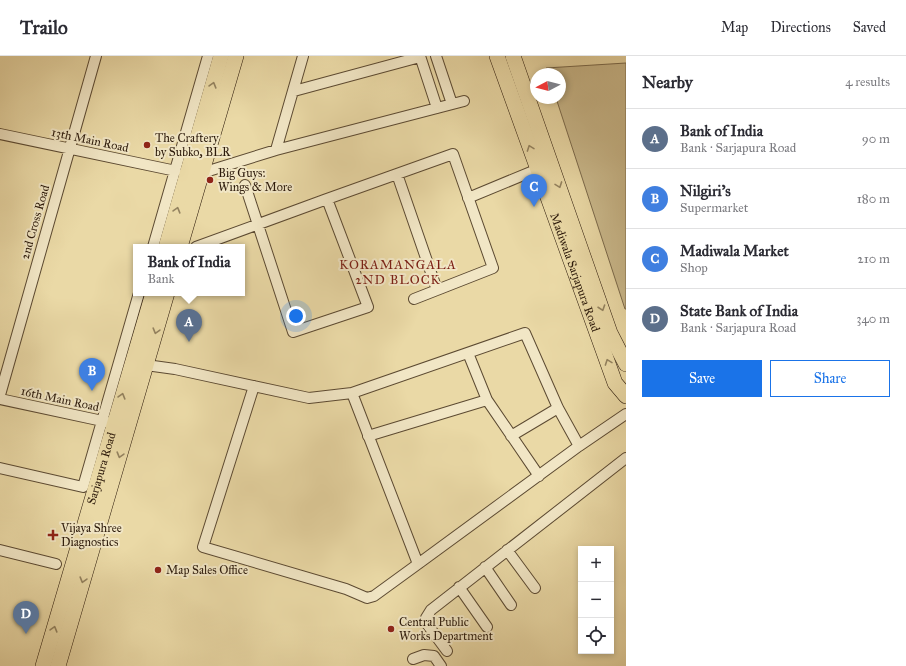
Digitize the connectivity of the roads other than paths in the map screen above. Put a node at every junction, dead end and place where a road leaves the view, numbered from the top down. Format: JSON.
{"nodes":[{"id":1,"x":96,"y":56,"type":"edge"},
{"id":2,"x":208,"y":56,"type":"edge"},
{"id":3,"x":221,"y":56,"type":"edge"},
{"id":4,"x":236,"y":56,"type":"edge"},
{"id":5,"x":303,"y":56,"type":"edge"},
{"id":6,"x":420,"y":56,"type":"edge"},
{"id":7,"x":436,"y":56,"type":"edge"},
{"id":8,"x":497,"y":56,"type":"edge"},
{"id":9,"x":513,"y":56,"type":"edge"},
{"id":10,"x":294,"y":91,"type":"junction"},
{"id":11,"x":464,"y":101,"type":"dead end"},
{"id":12,"x":452,"y":104,"type":"junction"},
{"id":13,"x":437,"y":108,"type":"junction"},
{"id":14,"x":0,"y":134,"type":"edge"},
{"id":15,"x":70,"y":149,"type":"junction"},
{"id":16,"x":276,"y":150,"type":"junction"},
{"id":17,"x":538,"y":169,"type":"junction"},
{"id":18,"x":189,"y":171,"type":"junction"},
{"id":19,"x":397,"y":174,"type":"junction"},
{"id":20,"x":245,"y":185,"type":"dead end"},
{"id":21,"x":468,"y":198,"type":"junction"},
{"id":22,"x":327,"y":199,"type":"junction"},
{"id":23,"x":258,"y":226,"type":"junction"},
{"id":24,"x":154,"y":244,"type":"edge"},
{"id":25,"x":167,"y":244,"type":"edge"},
{"id":26,"x":180,"y":244,"type":"edge"},
{"id":27,"x":205,"y":244,"type":"edge"},
{"id":28,"x":573,"y":246,"type":"junction"},
{"id":29,"x":438,"y":290,"type":"junction"},
{"id":30,"x":138,"y":296,"type":"edge"},
{"id":31,"x":151,"y":296,"type":"edge"},
{"id":32,"x":166,"y":296,"type":"edge"},
{"id":33,"x":414,"y":299,"type":"dead end"},
{"id":34,"x":468,"y":353,"type":"junction"},
{"id":35,"x":626,"y":364,"type":"edge"},
{"id":36,"x":146,"y":365,"type":"junction"},
{"id":37,"x":254,"y":386,"type":"junction"},
{"id":38,"x":352,"y":393,"type":"junction"},
{"id":39,"x":0,"y":395,"type":"edge"},
{"id":40,"x":626,"y":396,"type":"edge"},
{"id":41,"x":0,"y":399,"type":"edge"},
{"id":42,"x":486,"y":400,"type":"junction"},
{"id":43,"x":558,"y":408,"type":"junction"},
{"id":44,"x":626,"y":414,"type":"edge"},
{"id":45,"x":108,"y":422,"type":"junction"},
{"id":46,"x":368,"y":436,"type":"junction"},
{"id":47,"x":511,"y":436,"type":"junction"},
{"id":48,"x":579,"y":446,"type":"junction"},
{"id":49,"x":626,"y":458,"type":"edge"},
{"id":50,"x":0,"y":468,"type":"edge"},
{"id":51,"x":539,"y":476,"type":"junction"},
{"id":52,"x":0,"y":550,"type":"edge"},
{"id":53,"x":507,"y":550,"type":"junction"},
{"id":54,"x":418,"y":564,"type":"junction"},
{"id":55,"x":485,"y":567,"type":"junction"},
{"id":56,"x":72,"y":568,"type":"junction"},
{"id":57,"x":459,"y":587,"type":"junction"},
{"id":58,"x":536,"y":588,"type":"dead end"},
{"id":59,"x":511,"y":605,"type":"dead end"},
{"id":60,"x":487,"y":627,"type":"dead end"},
{"id":61,"x":447,"y":651,"type":"dead end"},
{"id":62,"x":413,"y":659,"type":"dead end"},
{"id":63,"x":43,"y":666,"type":"edge"},
{"id":64,"x":58,"y":666,"type":"edge"},
{"id":65,"x":441,"y":666,"type":"edge"}],
"edges":[{"from":1,"to":15,"type":"street","name":"2nd Cross Road"},
{"from":2,"to":18,"type":"street"},
{"from":18,"to":3,"type":"main road","one_way":true},
{"from":4,"to":18,"type":"main road"},
{"from":5,"to":10,"type":"street"},
{"from":6,"to":10,"type":"street"},
{"from":6,"to":13,"type":"street"},
{"from":7,"to":12,"type":"street"},
{"from":17,"to":8,"type":"main road","name":"Madiwala Sarjapura Road","one_way":true},
{"from":9,"to":28,"type":"main road","name":"Madiwala Sarjapura Road","one_way":true},
{"from":10,"to":16,"type":"street"},
{"from":11,"to":12,"type":"street"},
{"from":12,"to":13,"type":"street"},
{"from":13,"to":16,"type":"street"},
{"from":14,"to":15,"type":"street","name":"13th Main Road"},
{"from":15,"to":18,"type":"street","name":"13th Main Road"},
{"from":15,"to":39,"type":"street","name":"2nd Cross Road"},
{"from":16,"to":18,"type":"street"},
{"from":17,"to":21,"type":"street"},
{"from":17,"to":28,"type":"main road","name":"Madiwala Sarjapura Road"},
{"from":18,"to":24,"type":"street"},
{"from":25,"to":18,"type":"main road","one_way":true},
{"from":18,"to":26,"type":"main road"},
{"from":19,"to":21,"type":"street"},
{"from":19,"to":22,"type":"street"},
{"from":19,"to":29,"type":"street"},
{"from":20,"to":23,"type":"street"},
{"from":21,"to":29,"type":"street"},
{"from":22,"to":23,"type":"street"},
{"from":22,"to":23,"type":"street"},
{"from":23,"to":27,"type":"street"},
{"from":28,"to":35,"type":"main road","name":"Madiwala Sarjapura Road","one_way":true},
{"from":40,"to":28,"type":"main road","name":"Madiwala Sarjapura Road","one_way":true},
{"from":29,"to":33,"type":"street"},
{"from":30,"to":45,"type":"street","name":"Sarjapura Road"},
{"from":45,"to":31,"type":"main road","name":"Sarjapura Road","one_way":true},
{"from":32,"to":36,"type":"main road","name":"Sarjapura Road","one_way":true},
{"from":34,"to":38,"type":"street"},
{"from":34,"to":42,"type":"street"},
{"from":34,"to":43,"type":"street"},
{"from":36,"to":37,"type":"street"},
{"from":36,"to":64,"type":"main road","name":"Sarjapura Road","one_way":true},
{"from":37,"to":38,"type":"street"},
{"from":37,"to":54,"type":"street"},
{"from":38,"to":46,"type":"street"},
{"from":41,"to":45,"type":"street","name":"16th Main Road"},
{"from":42,"to":46,"type":"street"},
{"from":42,"to":47,"type":"street"},
{"from":43,"to":47,"type":"street"},
{"from":43,"to":48,"type":"street"},
{"from":44,"to":48,"type":"street"},
{"from":45,"to":50,"type":"street","name":"Sarjapura Road"},
{"from":45,"to":56,"type":"main road","name":"Sarjapura Road"},
{"from":46,"to":54,"type":"street"},
{"from":47,"to":51,"type":"street"},
{"from":48,"to":51,"type":"street"},
{"from":49,"to":53,"type":"street"},
{"from":51,"to":54,"type":"street"},
{"from":52,"to":56,"type":"street"},
{"from":53,"to":55,"type":"street"},
{"from":53,"to":58,"type":"street"},
{"from":55,"to":57,"type":"street"},
{"from":55,"to":59,"type":"street"},
{"from":63,"to":56,"type":"main road","name":"Sarjapura Road","one_way":true},
{"from":57,"to":60,"type":"street"},
{"from":57,"to":61,"type":"street"},
{"from":62,"to":65,"type":"street"}]}
